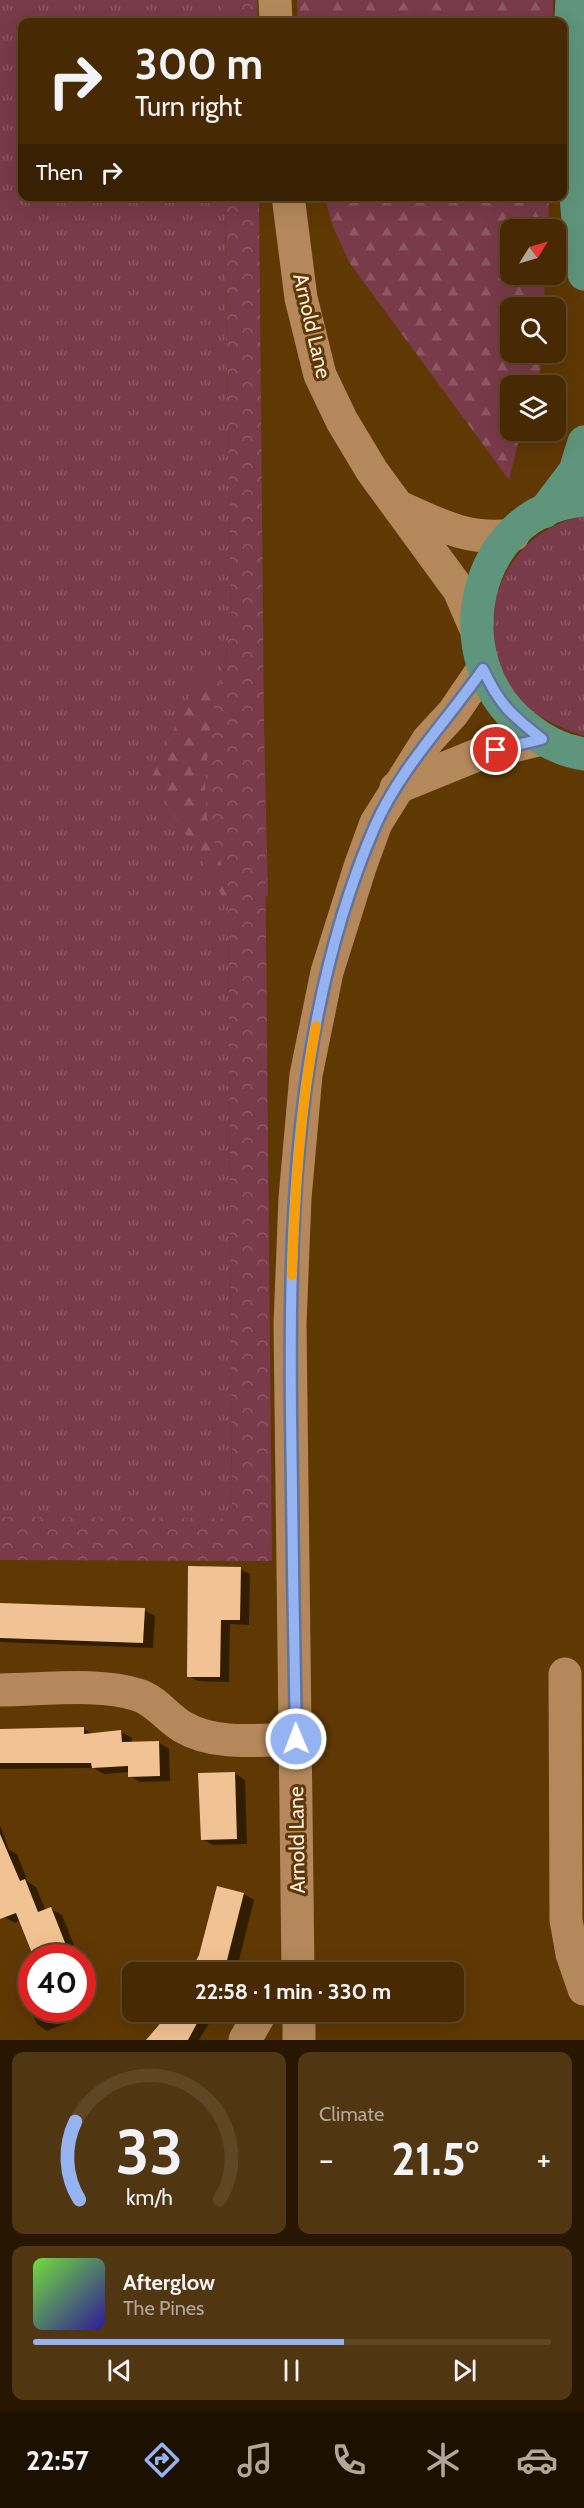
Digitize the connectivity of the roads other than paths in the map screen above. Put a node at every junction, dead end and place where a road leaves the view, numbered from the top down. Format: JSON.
{"nodes":[{"id":1,"x":275,"y":0,"type":"edge"},
{"id":2,"x":572,"y":0,"type":"edge"},
{"id":3,"x":276,"y":18,"type":"edge"},
{"id":4,"x":289,"y":201,"type":"edge"},
{"id":5,"x":584,"y":273,"type":"edge"},
{"id":6,"x":584,"y":442,"type":"edge"},
{"id":7,"x":584,"y":500,"type":"edge"},
{"id":8,"x":399,"y":507,"type":"junction"},
{"id":9,"x":544,"y":512,"type":"junction"},
{"id":10,"x":513,"y":535,"type":"junction"},
{"id":11,"x":475,"y":627,"type":"junction"},
{"id":12,"x":483,"y":669,"type":"junction"},
{"id":13,"x":542,"y":739,"type":"junction"},
{"id":14,"x":583,"y":756,"type":"edge"},
{"id":15,"x":396,"y":788,"type":"junction"},
{"id":16,"x":565,"y":1674,"type":"dead end"},
{"id":17,"x":0,"y":1690,"type":"edge"},
{"id":18,"x":296,"y":1739,"type":"junction"},
{"id":19,"x":298,"y":1918,"type":"junction"},
{"id":20,"x":281,"y":1962,"type":"edge"},
{"id":21,"x":298,"y":1962,"type":"edge"},
{"id":22,"x":584,"y":1989,"type":"edge"},
{"id":23,"x":255,"y":2022,"type":"edge"},
{"id":24,"x":299,"y":2022,"type":"edge"},
{"id":25,"x":245,"y":2040,"type":"edge"},
{"id":26,"x":299,"y":2040,"type":"edge"}],
"edges":[{"from":1,"to":3,"type":"street"},
{"from":2,"to":5,"type":"main road"},
{"from":4,"to":8,"type":"street","name":"Arnold Lane"},
{"from":6,"to":9,"type":"main road"},
{"from":7,"to":9,"type":"main road"},
{"from":8,"to":10,"type":"street"},
{"from":8,"to":11,"type":"street","name":"Arnold Lane"},
{"from":9,"to":10,"type":"main road"},
{"from":10,"to":11,"type":"main road"},
{"from":11,"to":12,"type":"main road"},
{"from":12,"to":13,"type":"main road"},
{"from":12,"to":15,"type":"street","name":"Arnold Lane"},
{"from":13,"to":14,"type":"main road"},
{"from":13,"to":15,"type":"street"},
{"from":15,"to":18,"type":"street","name":"Arnold Lane"},
{"from":16,"to":22,"type":"street"},
{"from":17,"to":18,"type":"street"},
{"from":18,"to":19,"type":"street","name":"Arnold Lane"},
{"from":19,"to":20,"type":"street"},
{"from":19,"to":21,"type":"street","name":"Arnold Lane"},
{"from":23,"to":25,"type":"street"},
{"from":24,"to":26,"type":"street"}]}
